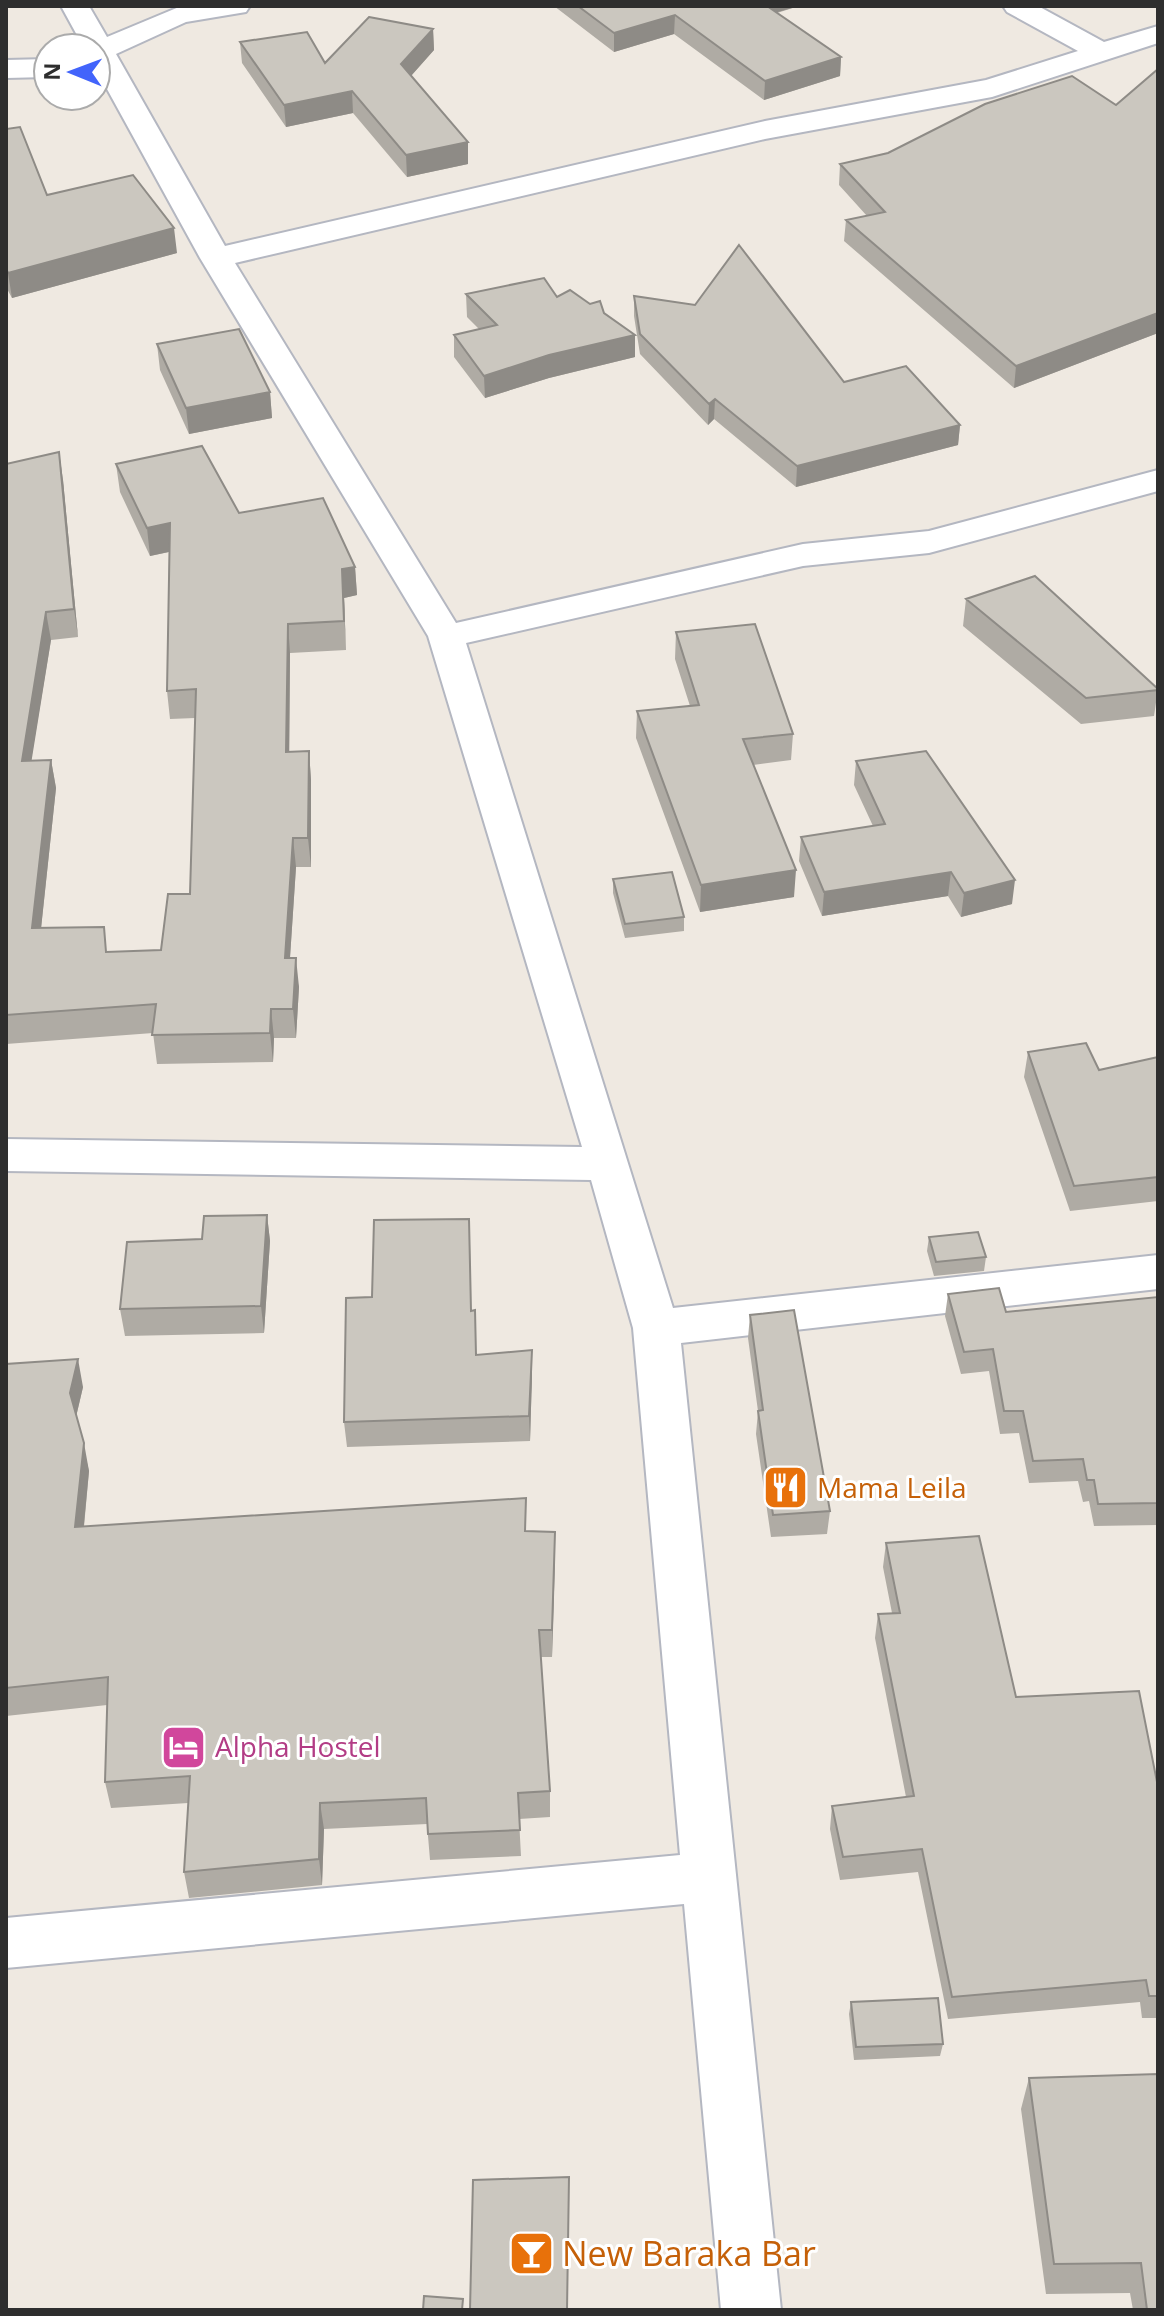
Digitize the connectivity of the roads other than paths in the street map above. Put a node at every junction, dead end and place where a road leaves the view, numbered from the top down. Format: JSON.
{"nodes":[{"id":1,"x":75,"y":6,"type":"edge"},
{"id":2,"x":236,"y":6,"type":"edge"},
{"id":3,"x":1017,"y":6,"type":"edge"},
{"id":4,"x":87,"y":32,"type":"edge"},
{"id":5,"x":1158,"y":34,"type":"edge"},
{"id":6,"x":1103,"y":53,"type":"junction"},
{"id":7,"x":112,"y":55,"type":"edge"},
{"id":8,"x":32,"y":68,"type":"edge"},
{"id":9,"x":6,"y":69,"type":"edge"},
{"id":10,"x":112,"y":80,"type":"edge"},
{"id":11,"x":216,"y":258,"type":"junction"},
{"id":12,"x":1158,"y":480,"type":"edge"},
{"id":13,"x":446,"y":636,"type":"junction"},
{"id":14,"x":6,"y":1155,"type":"edge"},
{"id":15,"x":609,"y":1164,"type":"junction"},
{"id":16,"x":1158,"y":1272,"type":"edge"},
{"id":17,"x":656,"y":1328,"type":"junction"},
{"id":18,"x":708,"y":1877,"type":"junction"},
{"id":19,"x":6,"y":1943,"type":"edge"},
{"id":20,"x":751,"y":2310,"type":"edge"}],
"edges":[{"from":1,"to":4,"type":"street"},
{"from":2,"to":7,"type":"street"},
{"from":3,"to":6,"type":"street"},
{"from":5,"to":6,"type":"street"},
{"from":6,"to":11,"type":"street"},
{"from":8,"to":9,"type":"street"},
{"from":10,"to":11,"type":"street"},
{"from":11,"to":13,"type":"street"},
{"from":12,"to":13,"type":"street"},
{"from":13,"to":15,"type":"street"},
{"from":14,"to":15,"type":"street"},
{"from":15,"to":17,"type":"street"},
{"from":16,"to":17,"type":"street"},
{"from":17,"to":18,"type":"street"},
{"from":18,"to":19,"type":"street"},
{"from":18,"to":20,"type":"street"}]}
